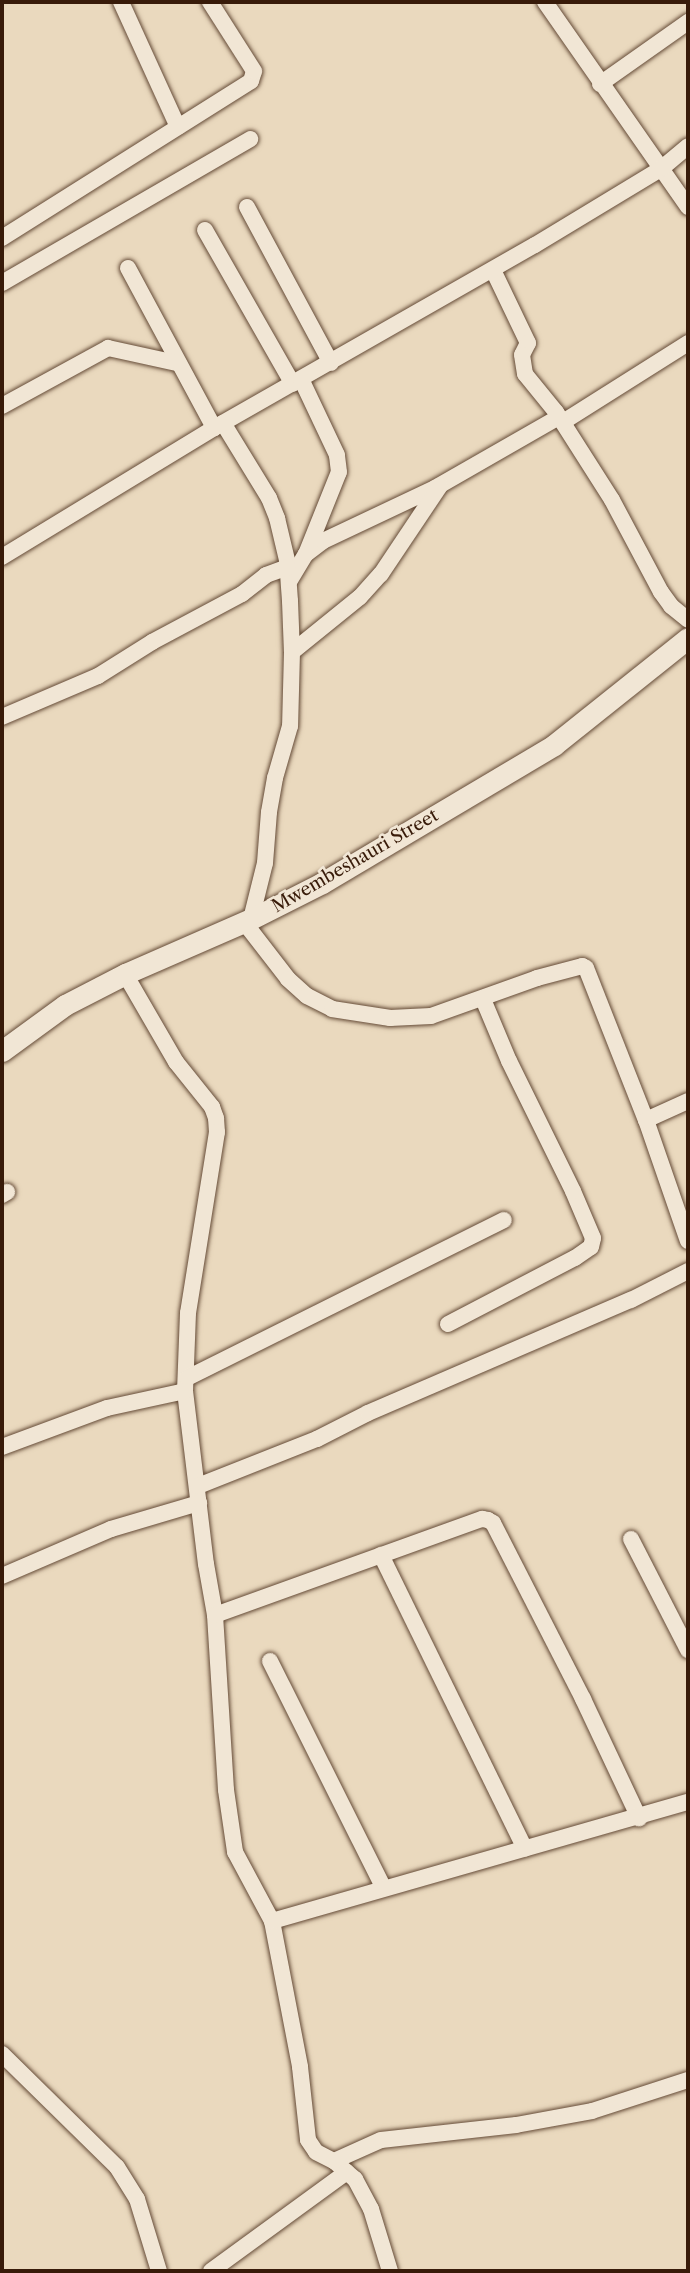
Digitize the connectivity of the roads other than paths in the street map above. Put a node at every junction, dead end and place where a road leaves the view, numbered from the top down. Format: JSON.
{"nodes":[{"id":1,"x":121,"y":2,"type":"edge"},
{"id":2,"x":210,"y":2,"type":"edge"},
{"id":3,"x":545,"y":2,"type":"edge"},
{"id":4,"x":688,"y":22,"type":"edge"},
{"id":5,"x":600,"y":84,"type":"junction"},
{"id":6,"x":178,"y":127,"type":"junction"},
{"id":7,"x":250,"y":139,"type":"dead end"},
{"id":8,"x":688,"y":146,"type":"edge"},
{"id":9,"x":662,"y":168,"type":"junction"},
{"id":10,"x":247,"y":207,"type":"dead end"},
{"id":11,"x":688,"y":207,"type":"edge"},
{"id":12,"x":205,"y":230,"type":"dead end"},
{"id":13,"x":3,"y":235,"type":"edge"},
{"id":14,"x":128,"y":268,"type":"dead end"},
{"id":15,"x":493,"y":270,"type":"junction"},
{"id":16,"x":2,"y":283,"type":"edge"},
{"id":17,"x":688,"y":342,"type":"edge"},
{"id":18,"x":176,"y":363,"type":"junction"},
{"id":19,"x":331,"y":363,"type":"junction"},
{"id":20,"x":297,"y":382,"type":"junction"},
{"id":21,"x":2,"y":406,"type":"edge"},
{"id":22,"x":561,"y":420,"type":"junction"},
{"id":23,"x":218,"y":426,"type":"junction"},
{"id":24,"x":441,"y":484,"type":"junction"},
{"id":25,"x":306,"y":554,"type":"junction"},
{"id":26,"x":2,"y":557,"type":"edge"},
{"id":27,"x":288,"y":575,"type":"junction"},
{"id":28,"x":688,"y":620,"type":"edge"},
{"id":29,"x":688,"y":638,"type":"edge"},
{"id":30,"x":292,"y":652,"type":"junction"},
{"id":31,"x":2,"y":717,"type":"edge"},
{"id":32,"x":248,"y":921,"type":"junction"},
{"id":33,"x":125,"y":974,"type":"junction"},
{"id":34,"x":483,"y":999,"type":"junction"},
{"id":35,"x":4,"y":1043,"type":"edge"},
{"id":36,"x":688,"y":1101,"type":"edge"},
{"id":37,"x":646,"y":1120,"type":"junction"},
{"id":38,"x":683,"y":1209,"type":"edge"},
{"id":39,"x":504,"y":1220,"type":"dead end"},
{"id":40,"x":688,"y":1241,"type":"edge"},
{"id":41,"x":688,"y":1271,"type":"edge"},
{"id":42,"x":448,"y":1324,"type":"dead end"},
{"id":43,"x":186,"y":1384,"type":"junction"},
{"id":44,"x":2,"y":1447,"type":"edge"},
{"id":45,"x":199,"y":1495,"type":"junction"},
{"id":46,"x":631,"y":1539,"type":"dead end"},
{"id":47,"x":382,"y":1555,"type":"junction"},
{"id":48,"x":2,"y":1576,"type":"edge"},
{"id":49,"x":215,"y":1615,"type":"junction"},
{"id":50,"x":688,"y":1650,"type":"edge"},
{"id":51,"x":270,"y":1661,"type":"dead end"},
{"id":52,"x":688,"y":1802,"type":"edge"},
{"id":53,"x":639,"y":1818,"type":"junction"},
{"id":54,"x":525,"y":1849,"type":"junction"},
{"id":55,"x":383,"y":1888,"type":"junction"},
{"id":56,"x":272,"y":1921,"type":"junction"},
{"id":57,"x":2,"y":2054,"type":"edge"},
{"id":58,"x":688,"y":2080,"type":"edge"},
{"id":59,"x":334,"y":2161,"type":"junction"},
{"id":60,"x":347,"y":2172,"type":"junction"},
{"id":61,"x":159,"y":2271,"type":"edge"},
{"id":62,"x":211,"y":2271,"type":"edge"},
{"id":63,"x":390,"y":2271,"type":"edge"}],
"edges":[{"from":1,"to":6,"type":"street"},
{"from":2,"to":6,"type":"street"},
{"from":3,"to":5,"type":"street"},
{"from":4,"to":5,"type":"street"},
{"from":5,"to":9,"type":"street"},
{"from":6,"to":13,"type":"street"},
{"from":7,"to":16,"type":"street"},
{"from":8,"to":9,"type":"street"},
{"from":9,"to":11,"type":"street"},
{"from":9,"to":15,"type":"street"},
{"from":10,"to":19,"type":"street"},
{"from":12,"to":20,"type":"street"},
{"from":14,"to":18,"type":"street"},
{"from":15,"to":19,"type":"street"},
{"from":15,"to":22,"type":"street"},
{"from":17,"to":22,"type":"street"},
{"from":18,"to":21,"type":"street"},
{"from":18,"to":23,"type":"street"},
{"from":19,"to":20,"type":"street"},
{"from":20,"to":23,"type":"street"},
{"from":20,"to":25,"type":"street"},
{"from":22,"to":24,"type":"street"},
{"from":22,"to":28,"type":"street"},
{"from":23,"to":26,"type":"street"},
{"from":23,"to":27,"type":"street"},
{"from":24,"to":25,"type":"street"},
{"from":24,"to":30,"type":"street"},
{"from":25,"to":27,"type":"street"},
{"from":27,"to":30,"type":"street"},
{"from":27,"to":31,"type":"street"},
{"from":29,"to":32,"type":"street","name":"Mwembeshauri Street"},
{"from":30,"to":32,"type":"street"},
{"from":32,"to":33,"type":"street","name":"Mwembeshauri Street"},
{"from":32,"to":34,"type":"street"},
{"from":33,"to":35,"type":"street","name":"Mwembeshauri Street"},
{"from":33,"to":43,"type":"street"},
{"from":34,"to":37,"type":"street"},
{"from":34,"to":42,"type":"street"},
{"from":36,"to":37,"type":"street"},
{"from":37,"to":38,"type":"street"},
{"from":38,"to":40,"type":"street"},
{"from":39,"to":43,"type":"street"},
{"from":41,"to":45,"type":"street"},
{"from":43,"to":44,"type":"street"},
{"from":43,"to":45,"type":"street"},
{"from":45,"to":48,"type":"street"},
{"from":45,"to":49,"type":"street"},
{"from":46,"to":50,"type":"street"},
{"from":47,"to":49,"type":"street"},
{"from":47,"to":53,"type":"street"},
{"from":47,"to":54,"type":"street"},
{"from":49,"to":56,"type":"street"},
{"from":51,"to":55,"type":"street"},
{"from":52,"to":53,"type":"street"},
{"from":53,"to":54,"type":"street"},
{"from":54,"to":55,"type":"street"},
{"from":55,"to":56,"type":"street"},
{"from":56,"to":59,"type":"street"},
{"from":57,"to":61,"type":"street"},
{"from":58,"to":59,"type":"street"},
{"from":59,"to":60,"type":"street"},
{"from":60,"to":62,"type":"street"},
{"from":60,"to":63,"type":"street"}]}
